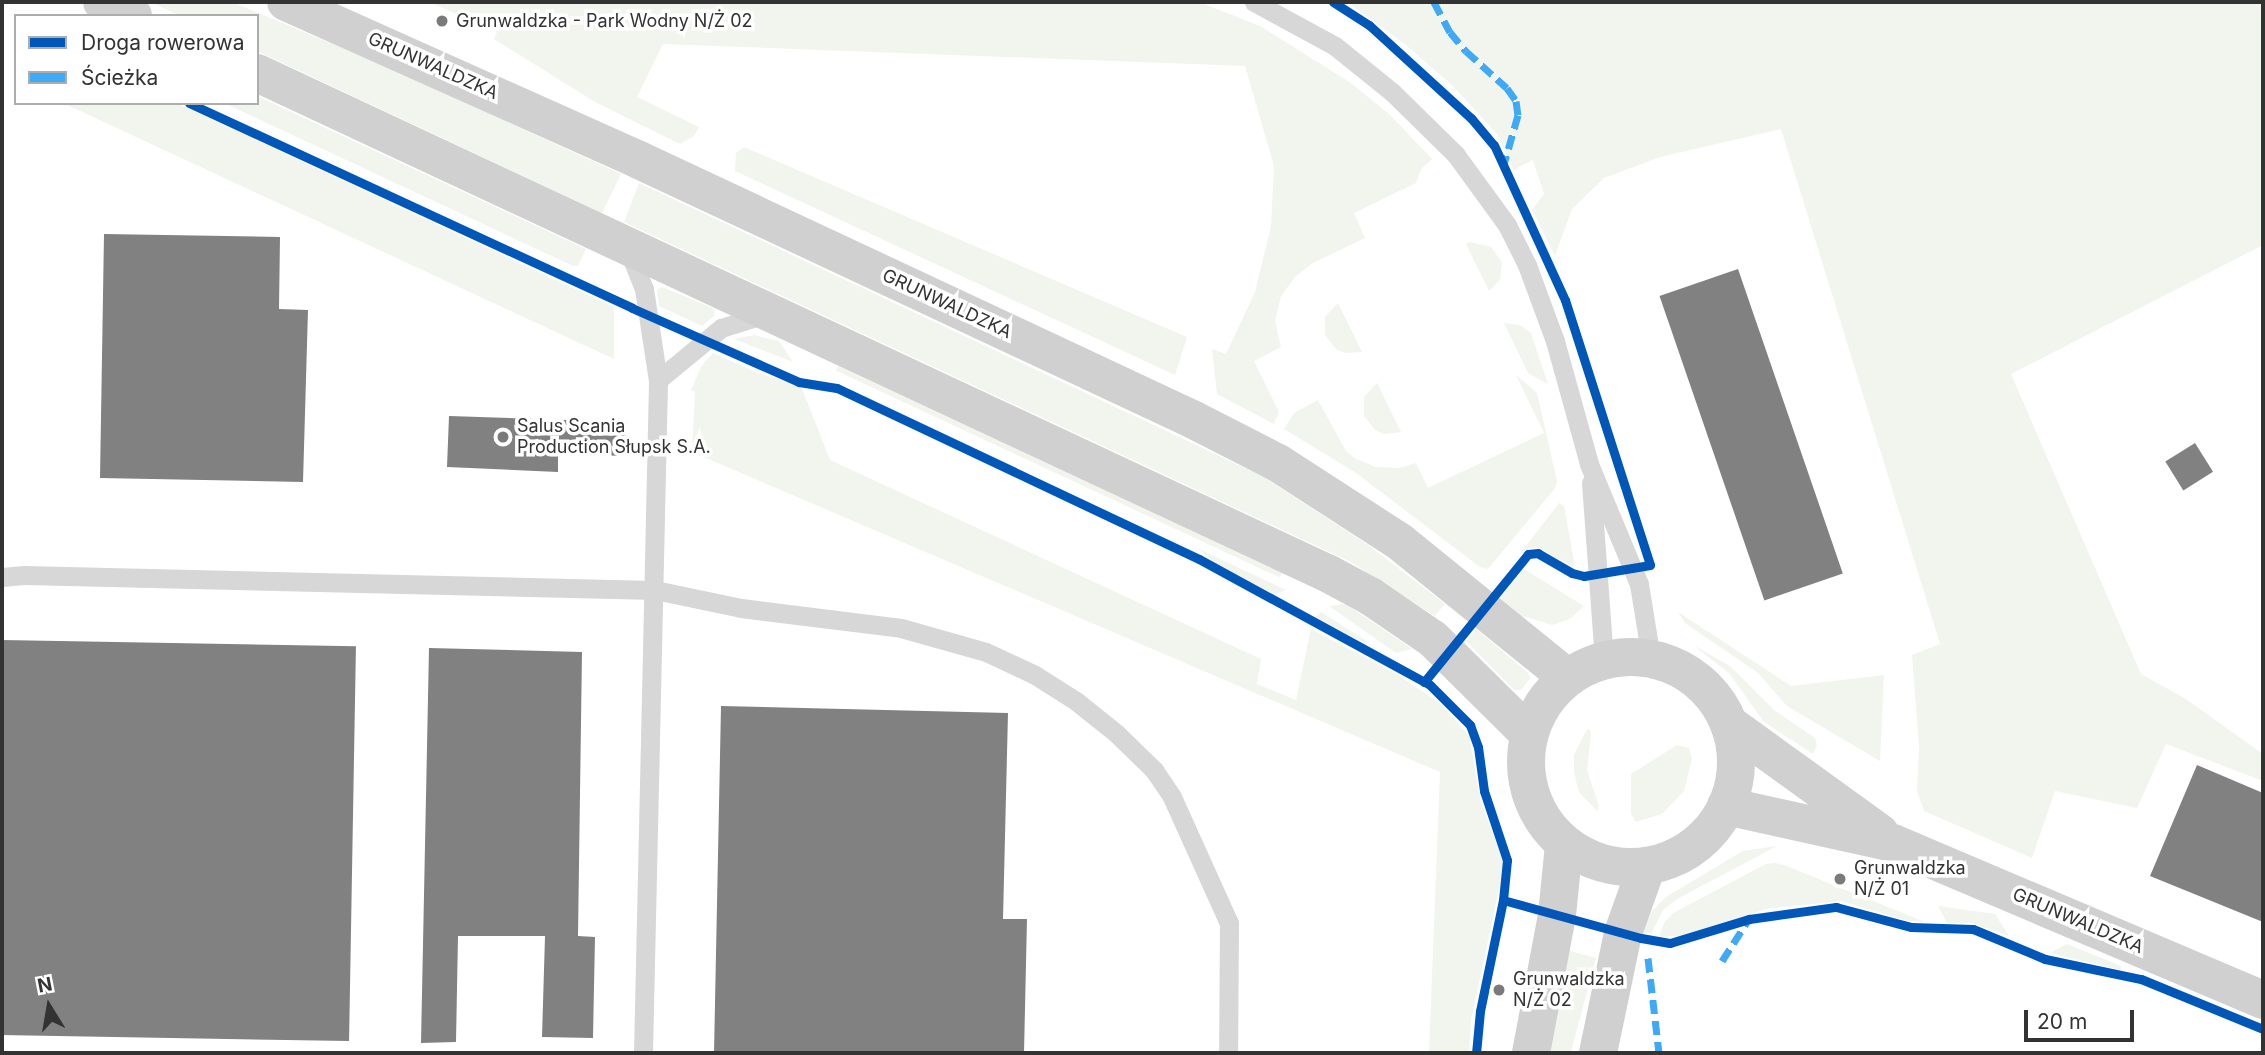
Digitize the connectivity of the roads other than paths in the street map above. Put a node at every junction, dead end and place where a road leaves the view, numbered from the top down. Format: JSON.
{"nodes":[{"id":1,"x":102,"y":2,"type":"edge"},
{"id":2,"x":286,"y":2,"type":"edge"},
{"id":3,"x":1254,"y":2,"type":"edge"},
{"id":4,"x":129,"y":14,"type":"edge"},
{"id":5,"x":259,"y":74,"type":"edge"},
{"id":6,"x":626,"y":245,"type":"junction"},
{"id":7,"x":771,"y":312,"type":"junction"},
{"id":8,"x":658,"y":380,"type":"junction"},
{"id":9,"x":1589,"y":464,"type":"junction"},
{"id":10,"x":2,"y":578,"type":"edge"},
{"id":11,"x":655,"y":590,"type":"junction"},
{"id":12,"x":1651,"y":659,"type":"junction"},
{"id":13,"x":1604,"y":660,"type":"junction"},
{"id":14,"x":1567,"y":677,"type":"junction"},
{"id":15,"x":1729,"y":723,"type":"junction"},
{"id":16,"x":1529,"y":734,"type":"junction"},
{"id":17,"x":1726,"y":806,"type":"junction"},
{"id":18,"x":1893,"y":843,"type":"junction"},
{"id":19,"x":1564,"y":845,"type":"junction"},
{"id":20,"x":1647,"y":866,"type":"junction"},
{"id":21,"x":2263,"y":1000,"type":"edge"},
{"id":22,"x":643,"y":1053,"type":"edge"},
{"id":23,"x":1228,"y":1053,"type":"edge"},
{"id":24,"x":1531,"y":1053,"type":"edge"},
{"id":25,"x":1598,"y":1053,"type":"edge"}],
"edges":[{"from":1,"to":4,"type":"street"},
{"from":2,"to":14,"type":"street","name":"GRUNWALDZKA"},
{"from":3,"to":9,"type":"lane"},
{"from":5,"to":6,"type":"street"},
{"from":6,"to":7,"type":"street"},
{"from":6,"to":8,"type":"lane"},
{"from":7,"to":8,"type":"lane"},
{"from":7,"to":16,"type":"street"},
{"from":8,"to":11,"type":"lane"},
{"from":9,"to":12,"type":"lane"},
{"from":9,"to":13,"type":"lane"},
{"from":10,"to":11,"type":"lane"},
{"from":11,"to":22,"type":"lane"},
{"from":11,"to":23,"type":"lane"},
{"from":12,"to":13,"type":"street"},
{"from":12,"to":15,"type":"street"},
{"from":13,"to":14,"type":"street"},
{"from":14,"to":16,"type":"street"},
{"from":15,"to":17,"type":"street"},
{"from":15,"to":18,"type":"street","name":"GRUNWALDZKA"},
{"from":16,"to":19,"type":"street"},
{"from":17,"to":18,"type":"street","name":"GRUNWALDZKA"},
{"from":17,"to":20,"type":"street"},
{"from":18,"to":21,"type":"street","name":"GRUNWALDZKA"},
{"from":19,"to":20,"type":"street"},
{"from":19,"to":24,"type":"street"},
{"from":20,"to":25,"type":"street"}]}
